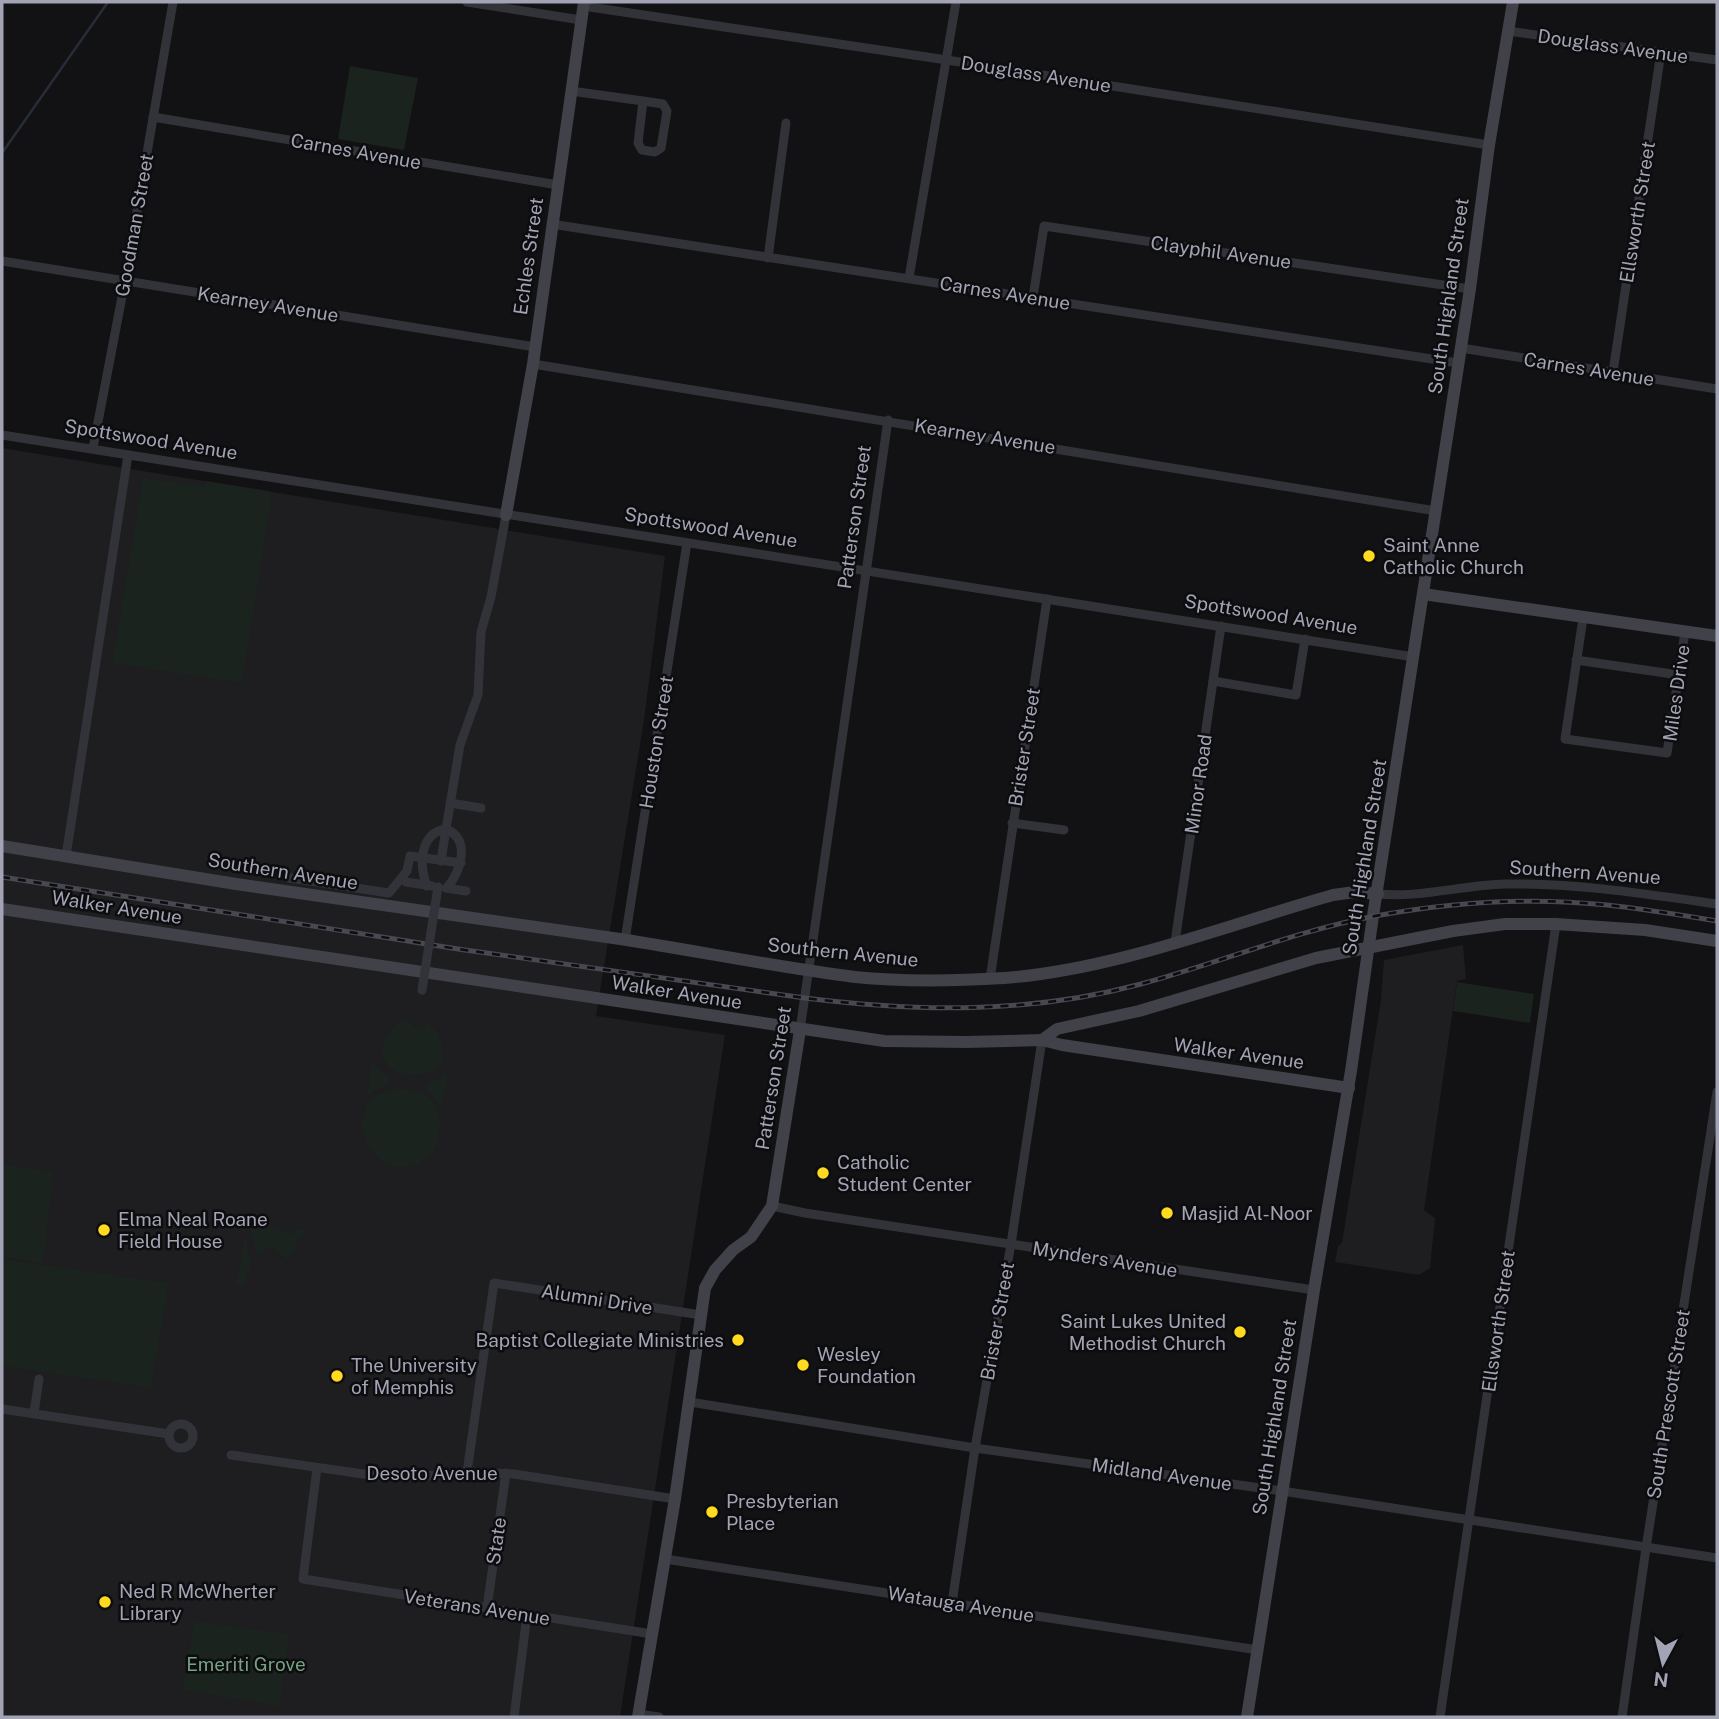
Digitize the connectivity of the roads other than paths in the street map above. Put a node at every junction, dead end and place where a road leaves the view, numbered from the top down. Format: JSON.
{"nodes":[{"id":1,"x":173,"y":2,"type":"edge"},
{"id":2,"x":467,"y":2,"type":"edge"},
{"id":3,"x":956,"y":2,"type":"edge"},
{"id":4,"x":1513,"y":2,"type":"edge"},
{"id":5,"x":583,"y":9,"type":"edge"},
{"id":6,"x":1508,"y":31,"type":"junction"},
{"id":7,"x":1661,"y":52,"type":"junction"},
{"id":8,"x":947,"y":60,"type":"junction"},
{"id":9,"x":1717,"y":60,"type":"edge"},
{"id":10,"x":571,"y":91,"type":"junction"},
{"id":11,"x":643,"y":101,"type":"junction"},
{"id":12,"x":153,"y":117,"type":"junction"},
{"id":13,"x":786,"y":123,"type":"dead end"},
{"id":14,"x":1489,"y":145,"type":"junction"},
{"id":15,"x":558,"y":185,"type":"junction"},
{"id":16,"x":551,"y":224,"type":"junction"},
{"id":17,"x":768,"y":258,"type":"junction"},
{"id":18,"x":2,"y":261,"type":"edge"},
{"id":19,"x":909,"y":278,"type":"junction"},
{"id":20,"x":125,"y":281,"type":"junction"},
{"id":21,"x":1470,"y":289,"type":"junction"},
{"id":22,"x":1033,"y":297,"type":"junction"},
{"id":23,"x":535,"y":347,"type":"junction"},
{"id":24,"x":1461,"y":348,"type":"junction"},
{"id":25,"x":1458,"y":363,"type":"junction"},
{"id":26,"x":533,"y":364,"type":"junction"},
{"id":27,"x":1613,"y":373,"type":"junction"},
{"id":28,"x":1717,"y":389,"type":"edge"},
{"id":29,"x":888,"y":420,"type":"junction"},
{"id":30,"x":2,"y":435,"type":"edge"},
{"id":31,"x":93,"y":448,"type":"junction"},
{"id":32,"x":128,"y":455,"type":"junction"},
{"id":33,"x":1436,"y":511,"type":"junction"},
{"id":34,"x":506,"y":515,"type":"junction"},
{"id":35,"x":687,"y":543,"type":"junction"},
{"id":36,"x":865,"y":569,"type":"junction"},
{"id":37,"x":1423,"y":594,"type":"junction"},
{"id":38,"x":1046,"y":598,"type":"junction"},
{"id":39,"x":1583,"y":618,"type":"junction"},
{"id":40,"x":1221,"y":626,"type":"junction"},
{"id":41,"x":1685,"y":632,"type":"junction"},
{"id":42,"x":1717,"y":636,"type":"edge"},
{"id":43,"x":1305,"y":639,"type":"junction"},
{"id":44,"x":1414,"y":657,"type":"junction"},
{"id":45,"x":1576,"y":660,"type":"junction"},
{"id":46,"x":1679,"y":674,"type":"junction"},
{"id":47,"x":1213,"y":681,"type":"junction"},
{"id":48,"x":450,"y":803,"type":"junction"},
{"id":49,"x":481,"y":808,"type":"dead end"},
{"id":50,"x":1012,"y":822,"type":"junction"},
{"id":51,"x":446,"y":829,"type":"junction"},
{"id":52,"x":1064,"y":830,"type":"dead end"},
{"id":53,"x":2,"y":846,"type":"edge"},
{"id":54,"x":66,"y":856,"type":"junction"},
{"id":55,"x":423,"y":858,"type":"junction"},
{"id":56,"x":441,"y":860,"type":"junction"},
{"id":57,"x":461,"y":863,"type":"junction"},
{"id":58,"x":290,"y":878,"type":"dead end"},
{"id":59,"x":406,"y":882,"type":"dead end"},
{"id":60,"x":437,"y":887,"type":"junction"},
{"id":61,"x":466,"y":891,"type":"dead end"},
{"id":62,"x":1378,"y":894,"type":"junction"},
{"id":63,"x":1717,"y":904,"type":"edge"},
{"id":64,"x":2,"y":909,"type":"edge"},
{"id":65,"x":1556,"y":925,"type":"junction"},
{"id":66,"x":625,"y":940,"type":"junction"},
{"id":67,"x":1717,"y":941,"type":"edge"},
{"id":68,"x":1175,"y":942,"type":"junction"},
{"id":69,"x":1369,"y":947,"type":"junction"},
{"id":70,"x":809,"y":970,"type":"junction"},
{"id":71,"x":990,"y":979,"type":"junction"},
{"id":72,"x":422,"y":990,"type":"dead end"},
{"id":73,"x":800,"y":1030,"type":"junction"},
{"id":74,"x":1042,"y":1040,"type":"junction"},
{"id":75,"x":1349,"y":1088,"type":"junction"},
{"id":76,"x":1717,"y":1092,"type":"edge"},
{"id":77,"x":772,"y":1206,"type":"junction"},
{"id":78,"x":1011,"y":1244,"type":"junction"},
{"id":79,"x":1314,"y":1290,"type":"junction"},
{"id":80,"x":701,"y":1315,"type":"junction"},
{"id":81,"x":39,"y":1378,"type":"dead end"},
{"id":82,"x":690,"y":1402,"type":"junction"},
{"id":83,"x":2,"y":1409,"type":"edge"},
{"id":84,"x":34,"y":1413,"type":"junction"},
{"id":85,"x":169,"y":1434,"type":"dead end"},
{"id":86,"x":975,"y":1448,"type":"junction"},
{"id":87,"x":230,"y":1455,"type":"dead end"},
{"id":88,"x":317,"y":1468,"type":"junction"},
{"id":89,"x":467,"y":1472,"type":"junction"},
{"id":90,"x":506,"y":1473,"type":"junction"},
{"id":91,"x":1282,"y":1491,"type":"junction"},
{"id":92,"x":675,"y":1499,"type":"junction"},
{"id":93,"x":1469,"y":1521,"type":"junction"},
{"id":94,"x":1646,"y":1548,"type":"junction"},
{"id":95,"x":1717,"y":1558,"type":"edge"},
{"id":96,"x":665,"y":1559,"type":"junction"},
{"id":97,"x":952,"y":1603,"type":"junction"},
{"id":98,"x":486,"y":1608,"type":"junction"},
{"id":99,"x":527,"y":1615,"type":"junction"},
{"id":100,"x":652,"y":1634,"type":"junction"},
{"id":101,"x":1258,"y":1650,"type":"junction"},
{"id":102,"x":638,"y":1716,"type":"edge"},
{"id":103,"x":514,"y":1717,"type":"edge"},
{"id":104,"x":659,"y":1717,"type":"edge"},
{"id":105,"x":1247,"y":1717,"type":"edge"},
{"id":106,"x":1440,"y":1717,"type":"edge"},
{"id":107,"x":1622,"y":1717,"type":"edge"}],
"edges":[{"from":1,"to":12,"type":"street","name":"Goodman Street"},
{"from":2,"to":5,"type":"street","name":"Douglass Avenue"},
{"from":3,"to":8,"type":"street"},
{"from":4,"to":6,"type":"street","name":"South Highland Street"},
{"from":5,"to":8,"type":"street","name":"Douglass Avenue"},
{"from":5,"to":10,"type":"street","name":"Echles Street"},
{"from":6,"to":7,"type":"street","name":"Douglass Avenue"},
{"from":6,"to":14,"type":"street","name":"South Highland Street"},
{"from":7,"to":9,"type":"street","name":"Douglass Avenue"},
{"from":7,"to":27,"type":"street","name":"Ellsworth Street"},
{"from":8,"to":14,"type":"street","name":"Douglass Avenue"},
{"from":8,"to":19,"type":"street"},
{"from":10,"to":11,"type":"street"},
{"from":10,"to":15,"type":"street","name":"Echles Street"},
{"from":11,"to":11,"type":"street"},
{"from":12,"to":15,"type":"street","name":"Carnes Avenue"},
{"from":12,"to":20,"type":"street","name":"Goodman Street"},
{"from":13,"to":17,"type":"street"},
{"from":14,"to":21,"type":"street","name":"South Highland Street"},
{"from":15,"to":16,"type":"street","name":"Echles Street"},
{"from":16,"to":17,"type":"street","name":"Carnes Avenue"},
{"from":16,"to":23,"type":"street","name":"Echles Street"},
{"from":17,"to":19,"type":"street","name":"Carnes Avenue"},
{"from":18,"to":20,"type":"street","name":"Kearney Avenue"},
{"from":19,"to":22,"type":"street","name":"Carnes Avenue"},
{"from":20,"to":23,"type":"street","name":"Kearney Avenue"},
{"from":20,"to":31,"type":"street","name":"Goodman Street"},
{"from":21,"to":22,"type":"street","name":"Clayphil Avenue"},
{"from":21,"to":24,"type":"street","name":"South Highland Street"},
{"from":22,"to":25,"type":"street","name":"Carnes Avenue"},
{"from":23,"to":26,"type":"street","name":"Echles Street"},
{"from":24,"to":25,"type":"street","name":"South Highland Street"},
{"from":24,"to":27,"type":"street","name":"Carnes Avenue"},
{"from":25,"to":33,"type":"street","name":"South Highland Street"},
{"from":26,"to":29,"type":"street","name":"Kearney Avenue"},
{"from":26,"to":34,"type":"street","name":"Echles Street"},
{"from":27,"to":28,"type":"street","name":"Carnes Avenue"},
{"from":29,"to":33,"type":"street","name":"Kearney Avenue"},
{"from":29,"to":36,"type":"street","name":"Patterson Street"},
{"from":30,"to":31,"type":"street","name":"Spottswood Avenue"},
{"from":31,"to":32,"type":"street","name":"Spottswood Avenue"},
{"from":32,"to":34,"type":"street","name":"Spottswood Avenue"},
{"from":32,"to":54,"type":"street"},
{"from":33,"to":37,"type":"street","name":"South Highland Street"},
{"from":34,"to":35,"type":"street","name":"Spottswood Avenue"},
{"from":34,"to":48,"type":"street"},
{"from":35,"to":36,"type":"street","name":"Spottswood Avenue"},
{"from":35,"to":66,"type":"street","name":"Houston Street"},
{"from":36,"to":38,"type":"street","name":"Spottswood Avenue"},
{"from":36,"to":70,"type":"street","name":"Patterson Street"},
{"from":37,"to":39,"type":"street"},
{"from":37,"to":44,"type":"street","name":"South Highland Street"},
{"from":38,"to":40,"type":"street","name":"Spottswood Avenue"},
{"from":38,"to":50,"type":"street","name":"Brister Street"},
{"from":39,"to":41,"type":"street"},
{"from":39,"to":45,"type":"street"},
{"from":40,"to":43,"type":"street","name":"Spottswood Avenue"},
{"from":40,"to":47,"type":"street","name":"Minor Road"},
{"from":41,"to":42,"type":"street"},
{"from":41,"to":46,"type":"street","name":"Miles Drive"},
{"from":43,"to":44,"type":"street","name":"Spottswood Avenue"},
{"from":43,"to":47,"type":"street"},
{"from":44,"to":62,"type":"street","name":"South Highland Street"},
{"from":45,"to":46,"type":"street"},
{"from":45,"to":46,"type":"street","name":"Miles Drive"},
{"from":47,"to":68,"type":"street","name":"Minor Road"},
{"from":48,"to":49,"type":"street"},
{"from":48,"to":51,"type":"street"},
{"from":50,"to":52,"type":"street"},
{"from":50,"to":71,"type":"street","name":"Brister Street"},
{"from":51,"to":55,"type":"street"},
{"from":51,"to":56,"type":"street"},
{"from":51,"to":57,"type":"street"},
{"from":53,"to":54,"type":"street","name":"Southern Avenue"},
{"from":54,"to":66,"type":"street","name":"Southern Avenue"},
{"from":55,"to":56,"type":"street"},
{"from":55,"to":58,"type":"street"},
{"from":55,"to":60,"type":"street"},
{"from":56,"to":57,"type":"street"},
{"from":57,"to":60,"type":"street"},
{"from":59,"to":60,"type":"street"},
{"from":60,"to":61,"type":"street"},
{"from":60,"to":72,"type":"street","bridge":true},
{"from":62,"to":63,"type":"street","name":"Southern Avenue"},
{"from":62,"to":68,"type":"street","name":"Southern Avenue"},
{"from":62,"to":69,"type":"street","name":"South Highland Street"},
{"from":64,"to":73,"type":"street","name":"Walker Avenue"},
{"from":65,"to":67,"type":"street"},
{"from":65,"to":69,"type":"street"},
{"from":65,"to":93,"type":"street","name":"Ellsworth Street"},
{"from":66,"to":70,"type":"street","name":"Southern Avenue"},
{"from":68,"to":71,"type":"street","name":"Southern Avenue"},
{"from":69,"to":74,"type":"street"},
{"from":69,"to":75,"type":"street","name":"South Highland Street"},
{"from":70,"to":71,"type":"street","name":"Southern Avenue"},
{"from":70,"to":73,"type":"street","name":"Patterson Street"},
{"from":73,"to":74,"type":"street","name":"Walker Avenue"},
{"from":73,"to":77,"type":"street","name":"Patterson Street"},
{"from":74,"to":75,"type":"street","name":"Walker Avenue"},
{"from":74,"to":78,"type":"street","name":"Brister Street"},
{"from":75,"to":79,"type":"street","name":"South Highland Street"},
{"from":76,"to":94,"type":"street","name":"South Prescott Street"},
{"from":77,"to":78,"type":"street","name":"Mynders Avenue"},
{"from":77,"to":80,"type":"street","name":"Patterson Street"},
{"from":78,"to":79,"type":"street","name":"Mynders Avenue"},
{"from":78,"to":86,"type":"street","name":"Brister Street"},
{"from":79,"to":91,"type":"street","name":"South Highland Street"},
{"from":80,"to":82,"type":"street","name":"Patterson Street"},
{"from":80,"to":89,"type":"street","name":"Alumni Drive"},
{"from":81,"to":84,"type":"street"},
{"from":82,"to":86,"type":"street","name":"Midland Avenue"},
{"from":82,"to":92,"type":"street","name":"Patterson Street"},
{"from":83,"to":84,"type":"street"},
{"from":84,"to":85,"type":"street"},
{"from":86,"to":91,"type":"street","name":"Midland Avenue"},
{"from":86,"to":97,"type":"street","name":"Brister Street"},
{"from":87,"to":88,"type":"street","name":"Desoto Avenue"},
{"from":88,"to":89,"type":"street","name":"Desoto Avenue"},
{"from":88,"to":98,"type":"street","name":"Veterans Avenue"},
{"from":89,"to":90,"type":"street","name":"Desoto Avenue"},
{"from":90,"to":92,"type":"street","name":"Desoto Avenue"},
{"from":90,"to":98,"type":"street","name":"State"},
{"from":91,"to":93,"type":"street","name":"Midland Avenue"},
{"from":91,"to":101,"type":"street","name":"South Highland Street"},
{"from":92,"to":96,"type":"street","name":"Patterson Street"},
{"from":93,"to":94,"type":"street","name":"Midland Avenue"},
{"from":93,"to":106,"type":"street","name":"Ellsworth Street"},
{"from":94,"to":95,"type":"street","name":"Midland Avenue"},
{"from":94,"to":107,"type":"street","name":"South Prescott Street"},
{"from":96,"to":97,"type":"street","name":"Watauga Avenue"},
{"from":96,"to":100,"type":"street","name":"Patterson Street"},
{"from":97,"to":101,"type":"street","name":"Watauga Avenue"},
{"from":98,"to":99,"type":"street","name":"Veterans Avenue"},
{"from":99,"to":100,"type":"street","name":"Veterans Avenue"},
{"from":99,"to":103,"type":"street"},
{"from":100,"to":102,"type":"street","name":"Patterson Street"},
{"from":101,"to":105,"type":"street","name":"South Highland Street"},
{"from":102,"to":104,"type":"street"}]}
